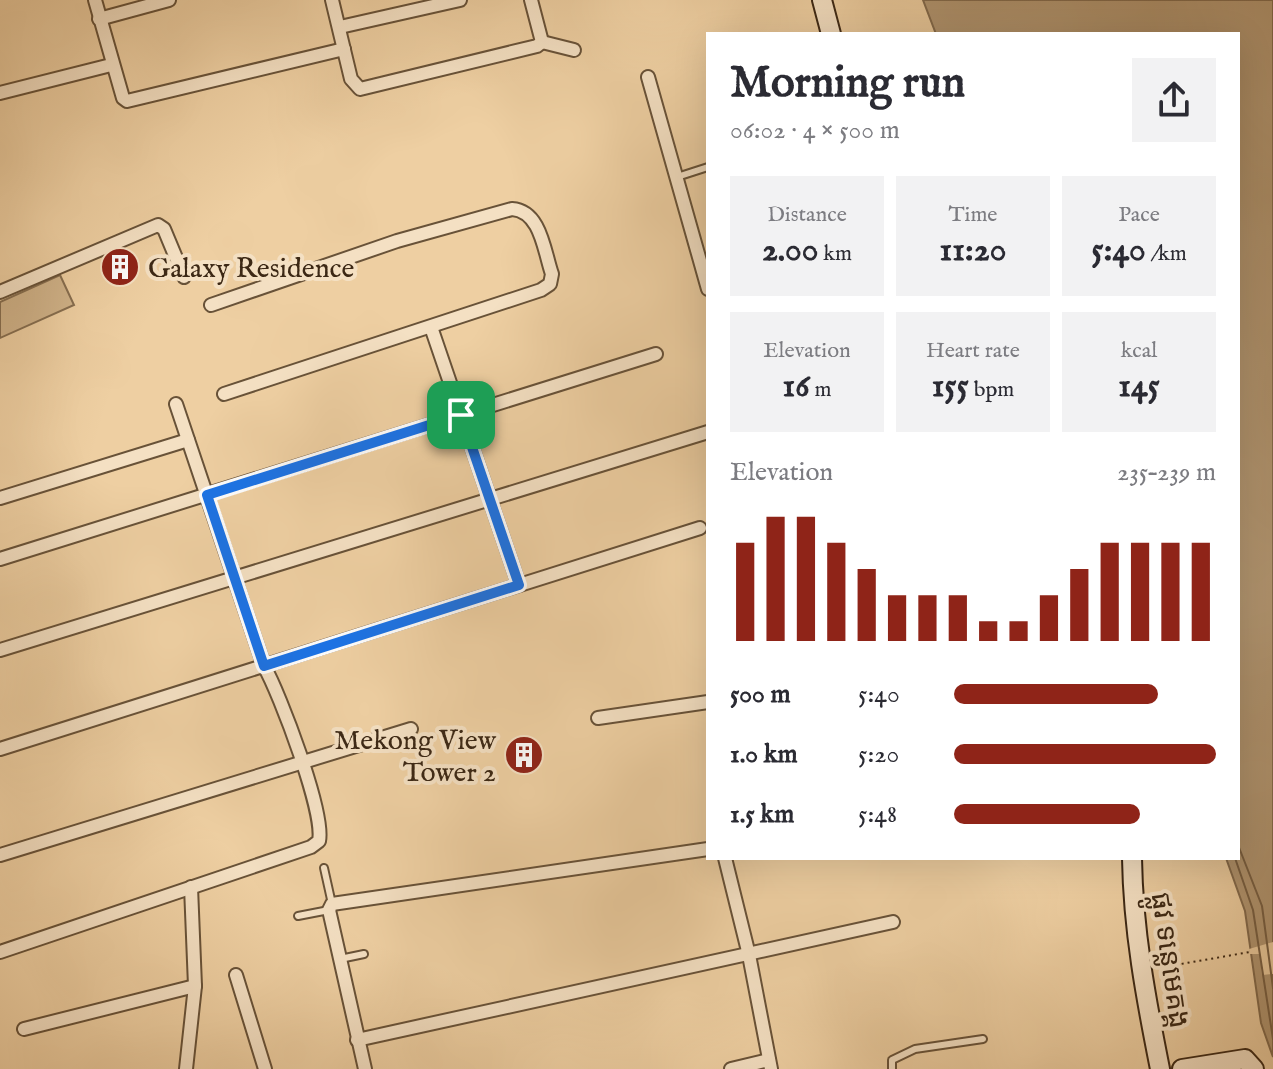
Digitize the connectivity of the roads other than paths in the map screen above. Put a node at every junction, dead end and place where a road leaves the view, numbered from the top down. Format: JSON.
{"nodes":[{"id":1,"x":95,"y":0,"type":"edge"},
{"id":2,"x":169,"y":0,"type":"edge"},
{"id":3,"x":332,"y":0,"type":"edge"},
{"id":4,"x":460,"y":0,"type":"edge"},
{"id":5,"x":531,"y":0,"type":"edge"},
{"id":6,"x":822,"y":0,"type":"edge"},
{"id":7,"x":99,"y":19,"type":"junction"},
{"id":8,"x":340,"y":27,"type":"junction"},
{"id":9,"x":830,"y":32,"type":"edge"},
{"id":10,"x":542,"y":42,"type":"junction"},
{"id":11,"x":344,"y":49,"type":"junction"},
{"id":12,"x":574,"y":50,"type":"dead end"},
{"id":13,"x":111,"y":65,"type":"junction"},
{"id":14,"x":648,"y":77,"type":"dead end"},
{"id":15,"x":0,"y":93,"type":"edge"},
{"id":16,"x":706,"y":168,"type":"edge"},
{"id":17,"x":677,"y":177,"type":"junction"},
{"id":18,"x":184,"y":277,"type":"dead end"},
{"id":19,"x":706,"y":282,"type":"edge"},
{"id":20,"x":0,"y":292,"type":"edge"},
{"id":21,"x":211,"y":305,"type":"dead end"},
{"id":22,"x":431,"y":327,"type":"junction"},
{"id":23,"x":656,"y":354,"type":"dead end"},
{"id":24,"x":224,"y":394,"type":"dead end"},
{"id":25,"x":176,"y":404,"type":"dead end"},
{"id":26,"x":461,"y":415,"type":"junction"},
{"id":27,"x":706,"y":433,"type":"edge"},
{"id":28,"x":188,"y":440,"type":"junction"},
{"id":29,"x":207,"y":495,"type":"junction"},
{"id":30,"x":0,"y":498,"type":"edge"},
{"id":31,"x":490,"y":499,"type":"junction"},
{"id":32,"x":700,"y":528,"type":"dead end"},
{"id":33,"x":0,"y":559,"type":"edge"},
{"id":34,"x":235,"y":577,"type":"junction"},
{"id":35,"x":519,"y":585,"type":"junction"},
{"id":36,"x":0,"y":650,"type":"edge"},
{"id":37,"x":264,"y":666,"type":"junction"},
{"id":38,"x":706,"y":702,"type":"edge"},
{"id":39,"x":598,"y":718,"type":"dead end"},
{"id":40,"x":411,"y":729,"type":"dead end"},
{"id":41,"x":0,"y":749,"type":"edge"},
{"id":42,"x":302,"y":763,"type":"junction"},
{"id":43,"x":706,"y":849,"type":"edge"},
{"id":44,"x":0,"y":855,"type":"edge"},
{"id":45,"x":725,"y":860,"type":"edge"},
{"id":46,"x":1132,"y":860,"type":"edge"},
{"id":47,"x":324,"y":868,"type":"dead end"},
{"id":48,"x":191,"y":887,"type":"junction"},
{"id":49,"x":331,"y":907,"type":"junction"},
{"id":50,"x":298,"y":916,"type":"dead end"},
{"id":51,"x":893,"y":922,"type":"dead end"},
{"id":52,"x":0,"y":952,"type":"edge"},
{"id":53,"x":364,"y":954,"type":"dead end"},
{"id":54,"x":749,"y":955,"type":"junction"},
{"id":55,"x":340,"y":959,"type":"junction"},
{"id":56,"x":236,"y":975,"type":"dead end"},
{"id":57,"x":195,"y":986,"type":"junction"},
{"id":58,"x":24,"y":1029,"type":"dead end"},
{"id":59,"x":983,"y":1039,"type":"dead end"},
{"id":60,"x":357,"y":1040,"type":"junction"},
{"id":61,"x":770,"y":1065,"type":"edge"},
{"id":62,"x":186,"y":1069,"type":"edge"},
{"id":63,"x":265,"y":1069,"type":"edge"},
{"id":64,"x":365,"y":1069,"type":"edge"},
{"id":65,"x":731,"y":1069,"type":"edge"},
{"id":66,"x":892,"y":1069,"type":"edge"},
{"id":67,"x":1160,"y":1069,"type":"edge"},
{"id":68,"x":1182,"y":1069,"type":"edge"},
{"id":69,"x":1254,"y":1069,"type":"edge"}],
"edges":[{"from":1,"to":7,"type":"street"},
{"from":2,"to":7,"type":"street"},
{"from":3,"to":8,"type":"street"},
{"from":4,"to":8,"type":"street"},
{"from":5,"to":10,"type":"street"},
{"from":6,"to":9,"type":"street"},
{"from":7,"to":13,"type":"street"},
{"from":8,"to":11,"type":"street"},
{"from":10,"to":11,"type":"street"},
{"from":10,"to":12,"type":"street"},
{"from":11,"to":13,"type":"street"},
{"from":13,"to":15,"type":"street"},
{"from":14,"to":17,"type":"street"},
{"from":16,"to":17,"type":"lane"},
{"from":17,"to":19,"type":"street"},
{"from":18,"to":20,"type":"street"},
{"from":21,"to":22,"type":"street"},
{"from":22,"to":24,"type":"street"},
{"from":22,"to":26,"type":"street"},
{"from":23,"to":26,"type":"street"},
{"from":25,"to":28,"type":"street"},
{"from":26,"to":29,"type":"street"},
{"from":26,"to":31,"type":"street"},
{"from":27,"to":31,"type":"street"},
{"from":28,"to":29,"type":"street"},
{"from":28,"to":30,"type":"street"},
{"from":29,"to":33,"type":"street"},
{"from":29,"to":34,"type":"street"},
{"from":31,"to":34,"type":"street"},
{"from":31,"to":35,"type":"street"},
{"from":32,"to":35,"type":"street"},
{"from":34,"to":36,"type":"street"},
{"from":34,"to":37,"type":"street"},
{"from":35,"to":37,"type":"street"},
{"from":37,"to":41,"type":"street"},
{"from":37,"to":42,"type":"street"},
{"from":38,"to":39,"type":"street"},
{"from":40,"to":42,"type":"street"},
{"from":42,"to":44,"type":"street"},
{"from":42,"to":48,"type":"street"},
{"from":43,"to":49,"type":"street"},
{"from":45,"to":54,"type":"street"},
{"from":46,"to":67,"type":"street","name":"ផ្លូវ ទន្លេមេគង្គ"},
{"from":47,"to":49,"type":"lane"},
{"from":48,"to":52,"type":"street"},
{"from":48,"to":57,"type":"street"},
{"from":49,"to":50,"type":"lane"},
{"from":49,"to":55,"type":"street"},
{"from":51,"to":54,"type":"street"},
{"from":53,"to":55,"type":"lane"},
{"from":54,"to":60,"type":"street"},
{"from":54,"to":61,"type":"street"},
{"from":55,"to":60,"type":"street"},
{"from":56,"to":63,"type":"street"},
{"from":57,"to":58,"type":"street"},
{"from":57,"to":62,"type":"street"},
{"from":59,"to":66,"type":"lane"},
{"from":60,"to":64,"type":"street"},
{"from":61,"to":65,"type":"street"},
{"from":68,"to":69,"type":"street"}]}
